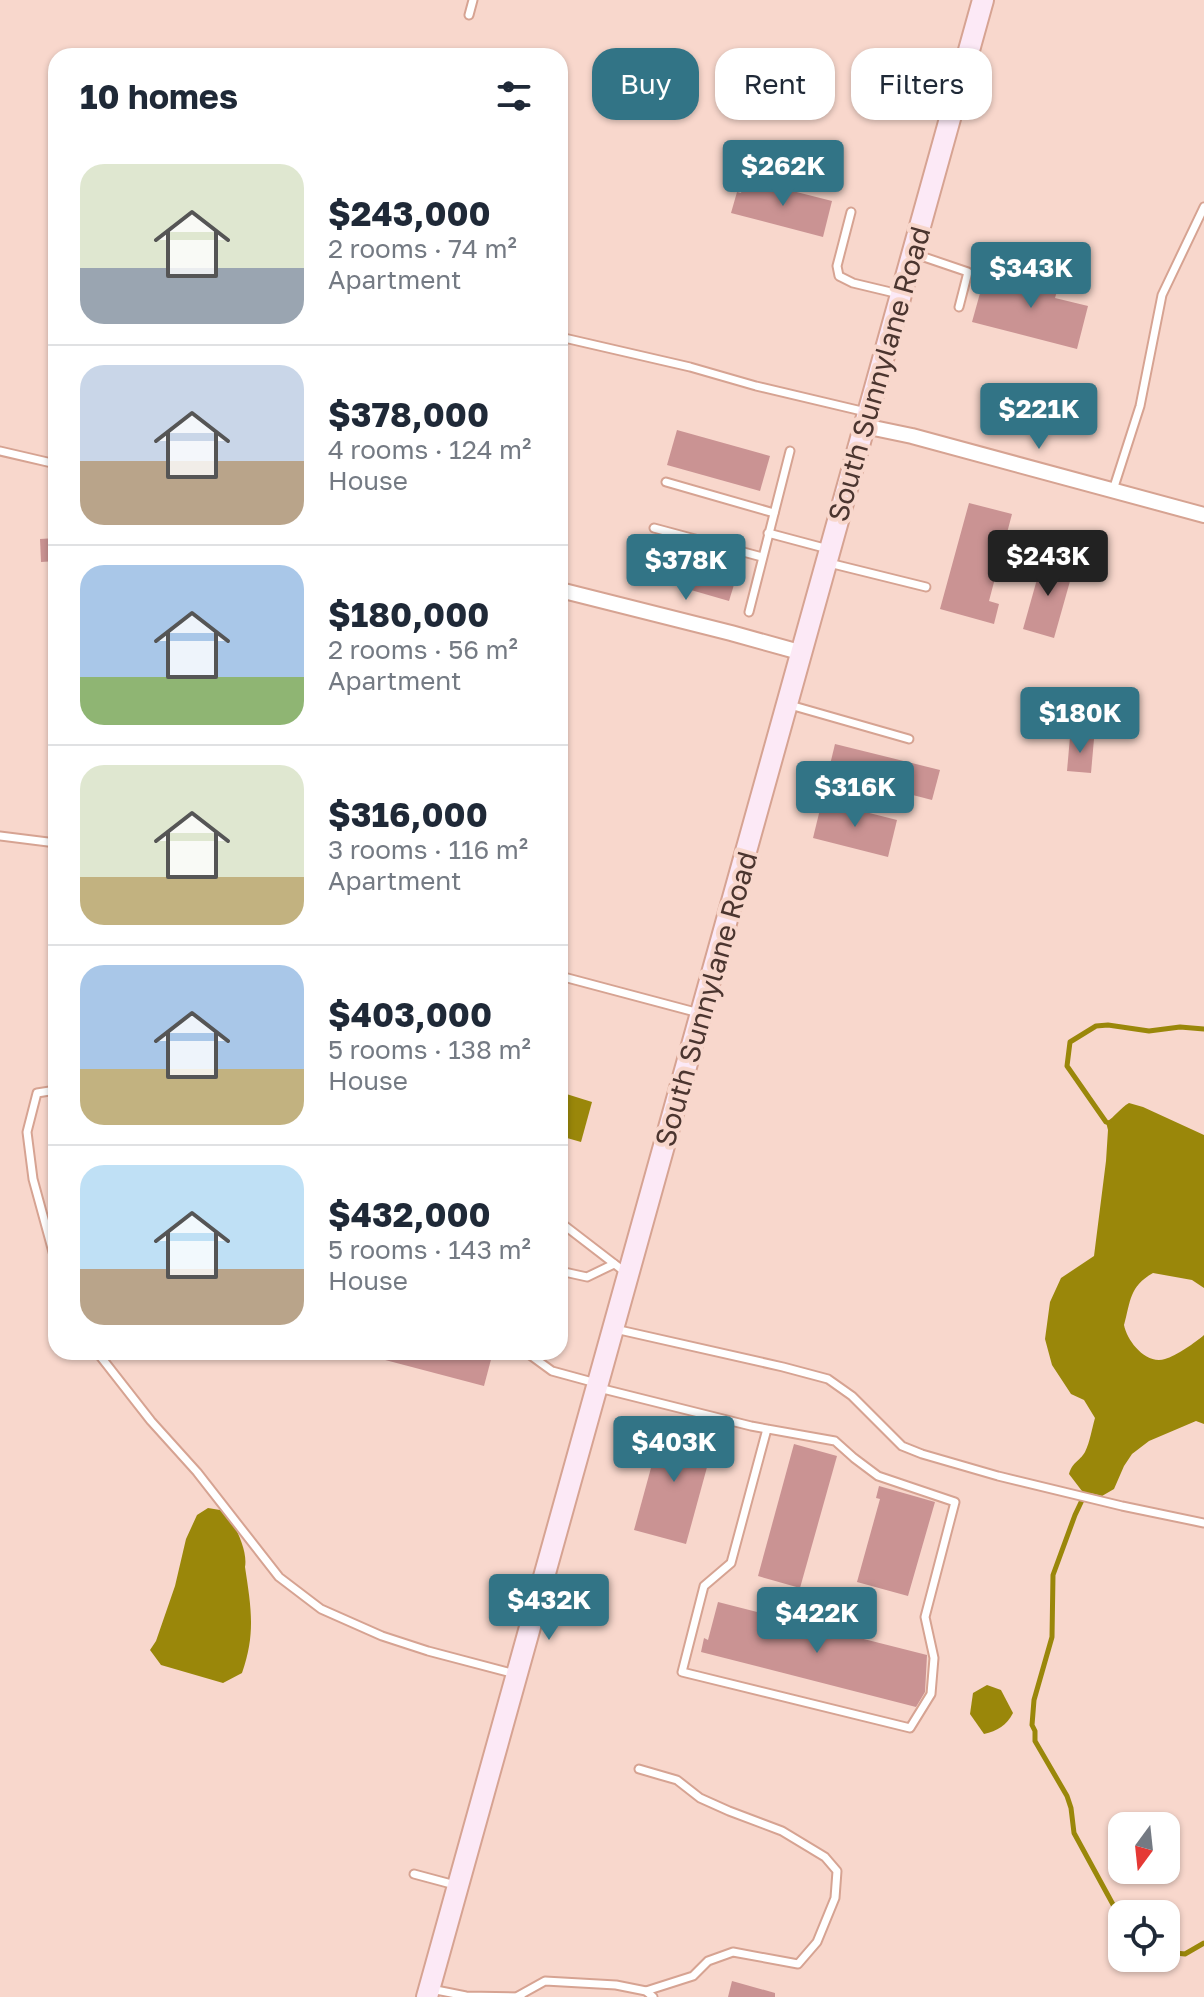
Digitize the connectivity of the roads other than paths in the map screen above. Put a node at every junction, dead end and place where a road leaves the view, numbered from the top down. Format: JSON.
{"nodes":[{"id":1,"x":473,"y":0,"type":"edge"},
{"id":2,"x":983,"y":0,"type":"edge"},
{"id":3,"x":469,"y":15,"type":"dead end"},
{"id":4,"x":1204,"y":207,"type":"edge"},
{"id":5,"x":851,"y":212,"type":"dead end"},
{"id":6,"x":913,"y":254,"type":"junction"},
{"id":7,"x":902,"y":295,"type":"junction"},
{"id":8,"x":959,"y":307,"type":"dead end"},
{"id":9,"x":568,"y":339,"type":"edge"},
{"id":10,"x":866,"y":420,"type":"junction"},
{"id":11,"x":0,"y":451,"type":"edge"},
{"id":12,"x":790,"y":451,"type":"dead end"},
{"id":13,"x":48,"y":462,"type":"edge"},
{"id":14,"x":666,"y":482,"type":"dead end"},
{"id":15,"x":1113,"y":490,"type":"junction"},
{"id":16,"x":774,"y":513,"type":"junction"},
{"id":17,"x":1204,"y":515,"type":"edge"},
{"id":18,"x":654,"y":528,"type":"dead end"},
{"id":19,"x":768,"y":533,"type":"junction"},
{"id":20,"x":829,"y":556,"type":"junction"},
{"id":21,"x":762,"y":557,"type":"junction"},
{"id":22,"x":926,"y":587,"type":"dead end"},
{"id":23,"x":568,"y":592,"type":"edge"},
{"id":24,"x":749,"y":612,"type":"dead end"},
{"id":25,"x":803,"y":653,"type":"junction"},
{"id":26,"x":788,"y":705,"type":"junction"},
{"id":27,"x":909,"y":739,"type":"dead end"},
{"id":28,"x":0,"y":836,"type":"edge"},
{"id":29,"x":48,"y":842,"type":"edge"},
{"id":30,"x":568,"y":978,"type":"edge"},
{"id":31,"x":702,"y":1013,"type":"junction"},
{"id":32,"x":48,"y":1091,"type":"edge"},
{"id":33,"x":568,"y":1228,"type":"edge"},
{"id":34,"x":48,"y":1234,"type":"edge"},
{"id":35,"x":621,"y":1270,"type":"junction"},
{"id":36,"x":568,"y":1273,"type":"edge"},
{"id":37,"x":613,"y":1329,"type":"junction"},
{"id":38,"x":103,"y":1360,"type":"edge"},
{"id":39,"x":537,"y":1360,"type":"edge"},
{"id":40,"x":598,"y":1385,"type":"junction"},
{"id":41,"x":767,"y":1429,"type":"junction"},
{"id":42,"x":1204,"y":1523,"type":"edge"},
{"id":43,"x":517,"y":1675,"type":"junction"},
{"id":44,"x":639,"y":1769,"type":"dead end"},
{"id":45,"x":414,"y":1874,"type":"dead end"},
{"id":46,"x":458,"y":1886,"type":"junction"},
{"id":47,"x":646,"y":1991,"type":"junction"},
{"id":48,"x":428,"y":1993,"type":"edge"},
{"id":49,"x":520,"y":1996,"type":"edge"},
{"id":50,"x":653,"y":1997,"type":"edge"}],
"edges":[{"from":1,"to":3,"type":"lane"},
{"from":2,"to":6,"type":"street","name":"South Sunnylane Road"},
{"from":4,"to":15,"type":"lane"},
{"from":5,"to":7,"type":"lane"},
{"from":6,"to":7,"type":"street","name":"South Sunnylane Road"},
{"from":6,"to":8,"type":"lane"},
{"from":7,"to":10,"type":"street","name":"South Sunnylane Road"},
{"from":9,"to":10,"type":"lane"},
{"from":10,"to":15,"type":"street"},
{"from":10,"to":20,"type":"street","name":"South Sunnylane Road"},
{"from":11,"to":13,"type":"lane"},
{"from":12,"to":16,"type":"lane"},
{"from":14,"to":16,"type":"lane"},
{"from":15,"to":17,"type":"street"},
{"from":16,"to":19,"type":"lane"},
{"from":18,"to":21,"type":"lane"},
{"from":19,"to":20,"type":"lane"},
{"from":19,"to":21,"type":"lane"},
{"from":20,"to":22,"type":"lane"},
{"from":20,"to":25,"type":"street","name":"South Sunnylane Road"},
{"from":21,"to":24,"type":"lane"},
{"from":23,"to":25,"type":"street"},
{"from":25,"to":26,"type":"street","name":"South Sunnylane Road"},
{"from":26,"to":27,"type":"lane"},
{"from":26,"to":31,"type":"street","name":"South Sunnylane Road"},
{"from":28,"to":29,"type":"lane"},
{"from":30,"to":31,"type":"lane"},
{"from":31,"to":35,"type":"street","name":"South Sunnylane Road"},
{"from":32,"to":34,"type":"lane"},
{"from":33,"to":35,"type":"lane"},
{"from":35,"to":36,"type":"lane"},
{"from":35,"to":37,"type":"street","name":"South Sunnylane Road"},
{"from":37,"to":40,"type":"street","name":"South Sunnylane Road"},
{"from":37,"to":42,"type":"lane"},
{"from":38,"to":43,"type":"lane"},
{"from":39,"to":40,"type":"lane"},
{"from":40,"to":41,"type":"lane"},
{"from":40,"to":43,"type":"street","name":"South Sunnylane Road"},
{"from":41,"to":41,"type":"lane"},
{"from":43,"to":46,"type":"street","name":"South Sunnylane Road"},
{"from":44,"to":47,"type":"lane"},
{"from":45,"to":46,"type":"lane"},
{"from":46,"to":48,"type":"street","name":"South Sunnylane Road"},
{"from":47,"to":49,"type":"lane"},
{"from":47,"to":50,"type":"lane"},
{"from":48,"to":49,"type":"lane"}]}
